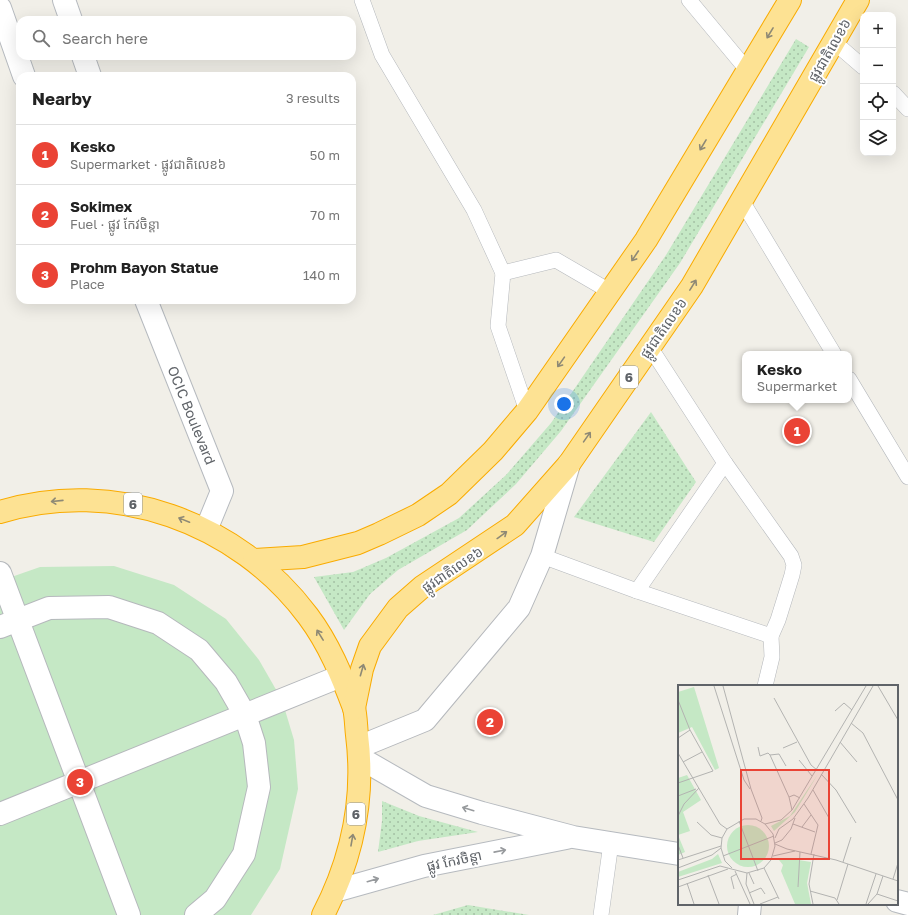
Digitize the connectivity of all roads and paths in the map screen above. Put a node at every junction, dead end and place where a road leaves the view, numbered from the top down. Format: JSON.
{"nodes":[{"id":1,"x":64,"y":0,"type":"edge"},
{"id":2,"x":362,"y":0,"type":"edge"},
{"id":3,"x":689,"y":0,"type":"edge"},
{"id":4,"x":790,"y":0,"type":"edge"},
{"id":5,"x":858,"y":0,"type":"edge"},
{"id":6,"x":0,"y":8,"type":"edge"},
{"id":7,"x":70,"y":16,"type":"edge"},
{"id":8,"x":834,"y":42,"type":"junction"},
{"id":9,"x":16,"y":53,"type":"edge"},
{"id":10,"x":18,"y":60,"type":"edge"},
{"id":11,"x":85,"y":60,"type":"edge"},
{"id":12,"x":860,"y":64,"type":"edge"},
{"id":13,"x":748,"y":71,"type":"junction"},
{"id":14,"x":23,"y":72,"type":"edge"},
{"id":15,"x":89,"y":72,"type":"edge"},
{"id":16,"x":896,"y":96,"type":"edge"},
{"id":17,"x":908,"y":110,"type":"edge"},
{"id":18,"x":742,"y":201,"type":"junction"},
{"id":19,"x":503,"y":273,"type":"junction"},
{"id":20,"x":611,"y":292,"type":"junction"},
{"id":21,"x":148,"y":304,"type":"edge"},
{"id":22,"x":650,"y":347,"type":"junction"},
{"id":23,"x":832,"y":351,"type":"edge"},
{"id":24,"x":852,"y":384,"type":"edge"},
{"id":25,"x":527,"y":411,"type":"junction"},
{"id":26,"x":725,"y":463,"type":"junction"},
{"id":27,"x":569,"y":464,"type":"junction"},
{"id":28,"x":908,"y":477,"type":"edge"},
{"id":29,"x":0,"y":512,"type":"edge"},
{"id":30,"x":206,"y":530,"type":"junction"},
{"id":31,"x":542,"y":556,"type":"junction"},
{"id":32,"x":254,"y":560,"type":"junction"},
{"id":33,"x":0,"y":573,"type":"edge"},
{"id":34,"x":637,"y":591,"type":"junction"},
{"id":35,"x":9,"y":623,"type":"edge"},
{"id":36,"x":771,"y":636,"type":"junction"},
{"id":37,"x":341,"y":676,"type":"junction"},
{"id":38,"x":765,"y":685,"type":"edge"},
{"id":39,"x":354,"y":708,"type":"junction"},
{"id":40,"x":245,"y":715,"type":"junction"},
{"id":41,"x":359,"y":753,"type":"junction"},
{"id":42,"x":79,"y":782,"type":"junction"},
{"id":43,"x":0,"y":814,"type":"edge"},
{"id":44,"x":573,"y":836,"type":"junction"},
{"id":45,"x":611,"y":843,"type":"junction"},
{"id":46,"x":678,"y":854,"type":"edge"},
{"id":47,"x":335,"y":891,"type":"junction"},
{"id":48,"x":898,"y":901,"type":"edge"},
{"id":49,"x":908,"y":904,"type":"edge"},
{"id":50,"x":750,"y":905,"type":"edge"},
{"id":51,"x":129,"y":915,"type":"edge"},
{"id":52,"x":196,"y":915,"type":"edge"},
{"id":53,"x":323,"y":915,"type":"edge"},
{"id":54,"x":601,"y":915,"type":"edge"},
{"id":55,"x":749,"y":915,"type":"edge"}],
"edges":[{"from":1,"to":7,"type":"street"},
{"from":2,"to":19,"type":"lane"},
{"from":3,"to":13,"type":"lane"},
{"from":4,"to":13,"type":"highway","one_way":true},
{"from":5,"to":8,"type":"highway","name":"ផ្លូវជាតិលេខ៦","number":"6"},
{"from":6,"to":9,"type":"street"},
{"from":8,"to":12,"type":"lane"},
{"from":8,"to":18,"type":"highway","name":"ផ្លូវជាតិលេខ៦","number":"6"},
{"from":10,"to":14,"type":"street"},
{"from":11,"to":15,"type":"street"},
{"from":13,"to":20,"type":"highway","one_way":true},
{"from":16,"to":17,"type":"lane"},
{"from":22,"to":18,"type":"highway","name":"ផ្លូវជាតិលេខ៦","number":"6","one_way":true},
{"from":18,"to":23,"type":"lane"},
{"from":19,"to":20,"type":"lane"},
{"from":19,"to":25,"type":"lane"},
{"from":20,"to":25,"type":"highway","one_way":true},
{"from":21,"to":30,"type":"street","name":"OCIC Boulevard"},
{"from":22,"to":26,"type":"lane"},
{"from":27,"to":22,"type":"highway","name":"ផ្លូវជាតិលេខ៦","number":"6","one_way":true},
{"from":24,"to":28,"type":"lane"},
{"from":25,"to":32,"type":"highway"},
{"from":26,"to":34,"type":"lane"},
{"from":26,"to":36,"type":"lane"},
{"from":27,"to":31,"type":"street"},
{"from":39,"to":27,"type":"highway","name":"ផ្លូវជាតិលេខ៦","number":"6","one_way":true},
{"from":30,"to":29,"type":"highway","number":"6","one_way":true},
{"from":30,"to":32,"type":"highway","number":"6"},
{"from":31,"to":34,"type":"lane"},
{"from":31,"to":41,"type":"street"},
{"from":37,"to":32,"type":"highway","number":"6","one_way":true},
{"from":33,"to":35,"type":"street"},
{"from":34,"to":36,"type":"lane"},
{"from":35,"to":40,"type":"street"},
{"from":35,"to":42,"type":"street"},
{"from":36,"to":38,"type":"lane"},
{"from":37,"to":39,"type":"highway","number":"6"},
{"from":37,"to":40,"type":"street"},
{"from":39,"to":41,"type":"highway","number":"6"},
{"from":40,"to":42,"type":"street"},
{"from":40,"to":52,"type":"street"},
{"from":44,"to":41,"type":"street","name":"ផ្លូវ កែវចិន្តា","one_way":true},
{"from":47,"to":41,"type":"highway","number":"6","one_way":true},
{"from":42,"to":43,"type":"street"},
{"from":42,"to":51,"type":"street"},
{"from":44,"to":45,"type":"street","name":"ផ្លូវ កែវចិន្តា"},
{"from":47,"to":44,"type":"street","name":"ផ្លូវ កែវចិន្តា","one_way":true},
{"from":45,"to":46,"type":"street","name":"ផ្លូវ កែវចិន្តា"},
{"from":45,"to":54,"type":"lane"},
{"from":47,"to":53,"type":"highway","number":"6"},
{"from":48,"to":49,"type":"street"},
{"from":50,"to":55,"type":"street"}]}
